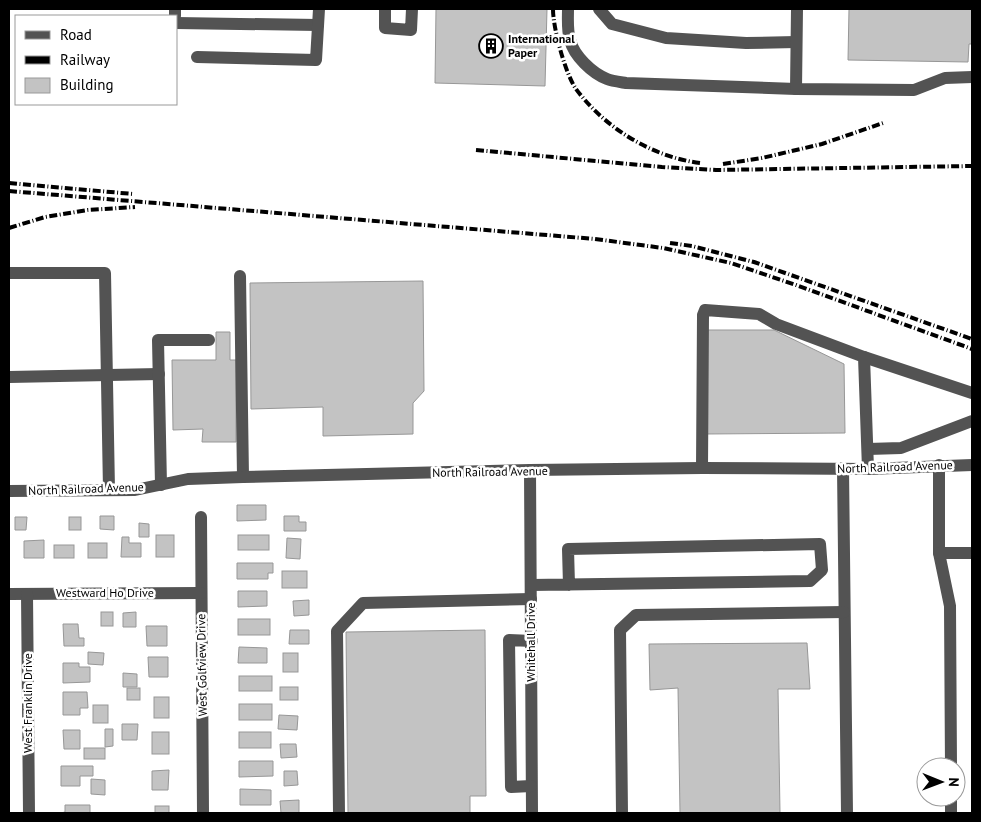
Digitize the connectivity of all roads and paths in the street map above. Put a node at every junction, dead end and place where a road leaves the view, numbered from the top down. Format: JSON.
{"nodes":[{"id":1,"x":319,"y":9,"type":"edge"},
{"id":2,"x":385,"y":9,"type":"edge"},
{"id":3,"x":412,"y":9,"type":"edge"},
{"id":4,"x":568,"y":9,"type":"edge"},
{"id":5,"x":599,"y":9,"type":"edge"},
{"id":6,"x":797,"y":9,"type":"edge"},
{"id":7,"x":178,"y":23,"type":"edge"},
{"id":8,"x":318,"y":25,"type":"junction"},
{"id":9,"x":796,"y":42,"type":"junction"},
{"id":10,"x":197,"y":57,"type":"dead end"},
{"id":11,"x":972,"y":77,"type":"edge"},
{"id":12,"x":796,"y":89,"type":"junction"},
{"id":13,"x":9,"y":273,"type":"edge"},
{"id":14,"x":240,"y":276,"type":"dead end"},
{"id":15,"x":208,"y":340,"type":"dead end"},
{"id":16,"x":864,"y":357,"type":"junction"},
{"id":17,"x":159,"y":374,"type":"junction"},
{"id":18,"x":107,"y":375,"type":"junction"},
{"id":19,"x":9,"y":377,"type":"edge"},
{"id":20,"x":972,"y":393,"type":"edge"},
{"id":21,"x":972,"y":421,"type":"edge"},
{"id":22,"x":868,"y":449,"type":"junction"},
{"id":23,"x":972,"y":464,"type":"edge"},
{"id":24,"x":939,"y":465,"type":"junction"},
{"id":25,"x":702,"y":468,"type":"junction"},
{"id":26,"x":843,"y":468,"type":"junction"},
{"id":27,"x":868,"y":469,"type":"junction"},
{"id":28,"x":530,"y":470,"type":"junction"},
{"id":29,"x":242,"y":477,"type":"junction"},
{"id":30,"x":161,"y":485,"type":"junction"},
{"id":31,"x":109,"y":490,"type":"junction"},
{"id":32,"x":9,"y":491,"type":"edge"},
{"id":33,"x":201,"y":518,"type":"dead end"},
{"id":34,"x":939,"y":553,"type":"junction"},
{"id":35,"x":972,"y":553,"type":"edge"},
{"id":36,"x":531,"y":585,"type":"junction"},
{"id":37,"x":569,"y":585,"type":"junction"},
{"id":38,"x":202,"y":593,"type":"junction"},
{"id":39,"x":9,"y":594,"type":"edge"},
{"id":40,"x":27,"y":594,"type":"junction"},
{"id":41,"x":531,"y":599,"type":"junction"},
{"id":42,"x":844,"y":612,"type":"junction"},
{"id":43,"x":532,"y":641,"type":"junction"},
{"id":44,"x":950,"y":757,"type":"edge"},
{"id":45,"x":531,"y":786,"type":"junction"},
{"id":46,"x":29,"y":813,"type":"edge"},
{"id":47,"x":203,"y":813,"type":"edge"},
{"id":48,"x":339,"y":813,"type":"edge"},
{"id":49,"x":532,"y":813,"type":"edge"},
{"id":50,"x":622,"y":813,"type":"edge"},
{"id":51,"x":847,"y":813,"type":"edge"}],
"edges":[{"from":1,"to":8,"type":"street"},
{"from":2,"to":3,"type":"street"},
{"from":4,"to":12,"type":"street"},
{"from":5,"to":9,"type":"street"},
{"from":6,"to":9,"type":"street"},
{"from":7,"to":8,"type":"street"},
{"from":8,"to":10,"type":"street"},
{"from":9,"to":12,"type":"street"},
{"from":11,"to":12,"type":"street"},
{"from":13,"to":18,"type":"street"},
{"from":14,"to":29,"type":"street"},
{"from":15,"to":17,"type":"street"},
{"from":16,"to":20,"type":"street"},
{"from":16,"to":22,"type":"street"},
{"from":16,"to":25,"type":"street"},
{"from":17,"to":18,"type":"street"},
{"from":17,"to":30,"type":"street"},
{"from":18,"to":19,"type":"street"},
{"from":18,"to":31,"type":"street"},
{"from":21,"to":22,"type":"street"},
{"from":22,"to":27,"type":"street"},
{"from":23,"to":24,"type":"street","name":"North Railroad Avenue"},
{"from":24,"to":27,"type":"street","name":"North Railroad Avenue"},
{"from":24,"to":34,"type":"street"},
{"from":25,"to":26,"type":"street","name":"North Railroad Avenue"},
{"from":25,"to":28,"type":"street","name":"North Railroad Avenue"},
{"from":26,"to":27,"type":"street","name":"North Railroad Avenue"},
{"from":26,"to":42,"type":"street"},
{"from":28,"to":29,"type":"street","name":"North Railroad Avenue"},
{"from":28,"to":36,"type":"street","name":"Whitehall Drive"},
{"from":29,"to":30,"type":"street","name":"North Railroad Avenue"},
{"from":30,"to":31,"type":"street","name":"North Railroad Avenue"},
{"from":31,"to":32,"type":"street","name":"North Railroad Avenue"},
{"from":33,"to":38,"type":"street","name":"West Golfview Drive"},
{"from":34,"to":35,"type":"street"},
{"from":34,"to":44,"type":"street"},
{"from":36,"to":37,"type":"street"},
{"from":36,"to":41,"type":"street","name":"Whitehall Drive"},
{"from":37,"to":37,"type":"street"},
{"from":38,"to":40,"type":"street","name":"Westward Ho Drive"},
{"from":38,"to":47,"type":"street","name":"West Golfview Drive"},
{"from":39,"to":40,"type":"street","name":"Westward Ho Drive"},
{"from":40,"to":46,"type":"street","name":"West Franklin Drive"},
{"from":41,"to":43,"type":"street","name":"Whitehall Drive"},
{"from":41,"to":48,"type":"street"},
{"from":42,"to":50,"type":"street"},
{"from":42,"to":51,"type":"street"},
{"from":43,"to":45,"type":"street","name":"Whitehall Drive"},
{"from":43,"to":45,"type":"street"},
{"from":45,"to":49,"type":"street","name":"Whitehall Drive"}]}
